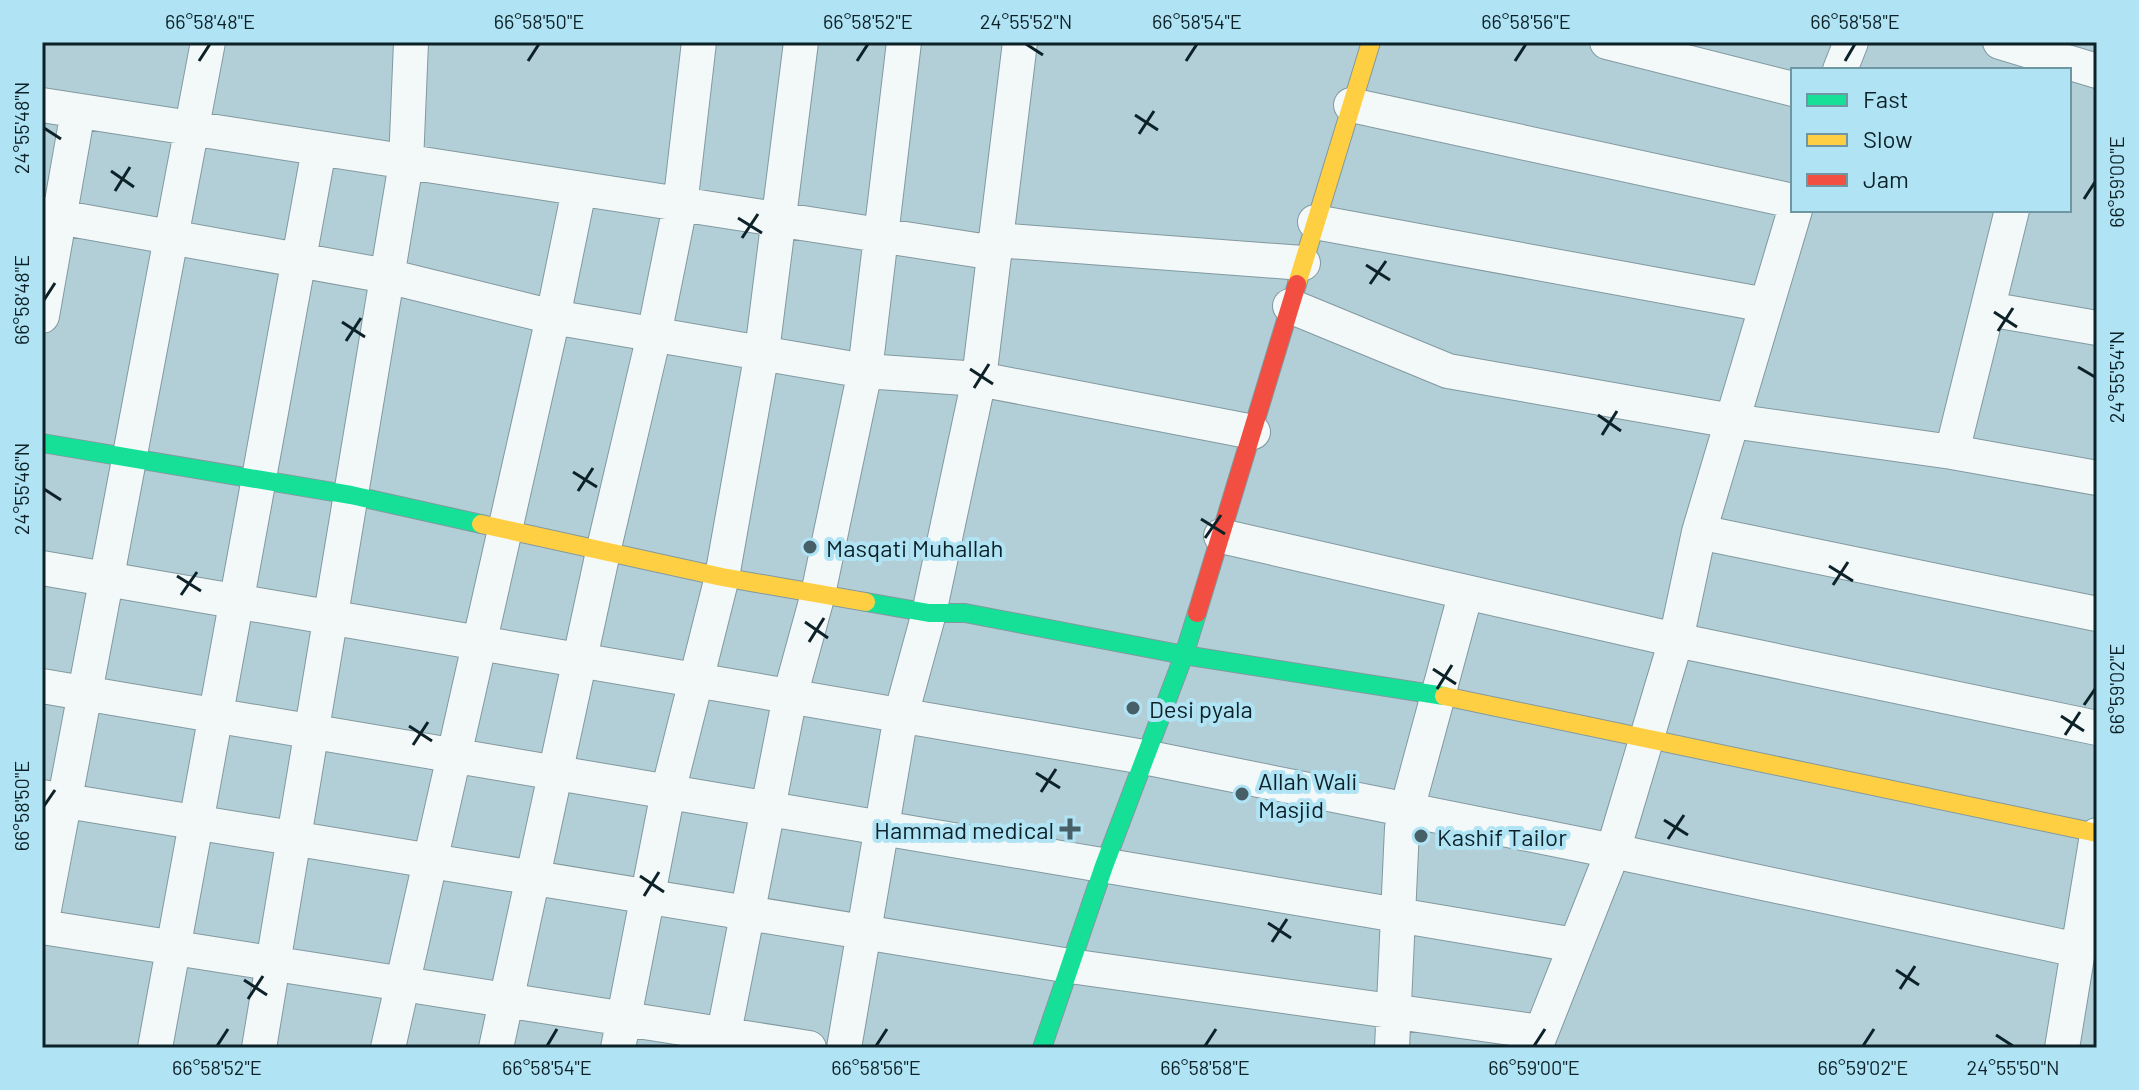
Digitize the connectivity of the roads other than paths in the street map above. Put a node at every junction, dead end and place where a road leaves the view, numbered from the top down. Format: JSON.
{"nodes":[{"id":1,"x":208,"y":42,"type":"edge"},
{"id":2,"x":411,"y":42,"type":"edge"},
{"id":3,"x":699,"y":42,"type":"edge"},
{"id":4,"x":801,"y":42,"type":"edge"},
{"id":5,"x":904,"y":42,"type":"edge"},
{"id":6,"x":1020,"y":42,"type":"edge"},
{"id":7,"x":1371,"y":42,"type":"edge"},
{"id":8,"x":1607,"y":42,"type":"edge"},
{"id":9,"x":1851,"y":42,"type":"edge"},
{"id":10,"x":2000,"y":42,"type":"edge"},
{"id":11,"x":1841,"y":68,"type":"edge"},
{"id":12,"x":2097,"y":71,"type":"edge"},
{"id":13,"x":1791,"y":88,"type":"edge"},
{"id":14,"x":42,"y":105,"type":"edge"},
{"id":15,"x":1351,"y":105,"type":"junction"},
{"id":16,"x":78,"y":111,"type":"junction"},
{"id":17,"x":193,"y":129,"type":"junction"},
{"id":18,"x":319,"y":149,"type":"junction"},
{"id":19,"x":406,"y":163,"type":"junction"},
{"id":20,"x":579,"y":190,"type":"junction"},
{"id":21,"x":1791,"y":201,"type":"edge"},
{"id":22,"x":680,"y":206,"type":"junction"},
{"id":23,"x":1794,"y":212,"type":"edge"},
{"id":24,"x":2012,"y":212,"type":"edge"},
{"id":25,"x":51,"y":215,"type":"edge"},
{"id":26,"x":780,"y":221,"type":"junction"},
{"id":27,"x":1315,"y":222,"type":"junction"},
{"id":28,"x":173,"y":237,"type":"junction"},
{"id":29,"x":881,"y":237,"type":"junction"},
{"id":30,"x":995,"y":247,"type":"junction"},
{"id":31,"x":298,"y":260,"type":"junction"},
{"id":32,"x":1303,"y":263,"type":"junction"},
{"id":33,"x":387,"y":276,"type":"junction"},
{"id":34,"x":1766,"y":305,"type":"junction"},
{"id":35,"x":1290,"y":306,"type":"junction"},
{"id":36,"x":1988,"y":309,"type":"junction"},
{"id":37,"x":42,"y":316,"type":"edge"},
{"id":38,"x":553,"y":317,"type":"junction"},
{"id":39,"x":2097,"y":328,"type":"edge"},
{"id":40,"x":654,"y":335,"type":"junction"},
{"id":41,"x":762,"y":352,"type":"junction"},
{"id":42,"x":865,"y":371,"type":"junction"},
{"id":43,"x":979,"y":379,"type":"junction"},
{"id":44,"x":1732,"y":421,"type":"junction"},
{"id":45,"x":1253,"y":432,"type":"junction"},
{"id":46,"x":42,"y":443,"type":"edge"},
{"id":47,"x":1952,"y":452,"type":"junction"},
{"id":48,"x":130,"y":459,"type":"junction"},
{"id":49,"x":2097,"y":478,"type":"edge"},
{"id":50,"x":258,"y":479,"type":"junction"},
{"id":51,"x":351,"y":495,"type":"junction"},
{"id":52,"x":504,"y":527,"type":"junction"},
{"id":53,"x":1699,"y":532,"type":"junction"},
{"id":54,"x":1221,"y":536,"type":"junction"},
{"id":55,"x":603,"y":552,"type":"junction"},
{"id":56,"x":42,"y":568,"type":"edge"},
{"id":57,"x":722,"y":577,"type":"junction"},
{"id":58,"x":107,"y":579,"type":"junction"},
{"id":59,"x":1466,"y":592,"type":"junction"},
{"id":60,"x":818,"y":594,"type":"junction"},
{"id":61,"x":236,"y":601,"type":"junction"},
{"id":62,"x":929,"y":613,"type":"junction"},
{"id":63,"x":2097,"y":614,"type":"edge"},
{"id":64,"x":331,"y":617,"type":"junction"},
{"id":65,"x":1676,"y":640,"type":"junction"},
{"id":66,"x":478,"y":643,"type":"junction"},
{"id":67,"x":1184,"y":655,"type":"junction"},
{"id":68,"x":580,"y":660,"type":"junction"},
{"id":69,"x":696,"y":682,"type":"junction"},
{"id":70,"x":42,"y":686,"type":"edge"},
{"id":71,"x":86,"y":693,"type":"junction"},
{"id":72,"x":1437,"y":695,"type":"junction"},
{"id":73,"x":790,"y":696,"type":"junction"},
{"id":74,"x":901,"y":715,"type":"junction"},
{"id":75,"x":215,"y":716,"type":"junction"},
{"id":76,"x":2097,"y":728,"type":"edge"},
{"id":77,"x":311,"y":732,"type":"junction"},
{"id":78,"x":1647,"y":737,"type":"junction"},
{"id":79,"x":453,"y":756,"type":"junction"},
{"id":80,"x":1144,"y":757,"type":"junction"},
{"id":81,"x":556,"y":773,"type":"junction"},
{"id":82,"x":668,"y":792,"type":"junction"},
{"id":83,"x":53,"y":799,"type":"edge"},
{"id":84,"x":768,"y":809,"type":"junction"},
{"id":85,"x":1406,"y":811,"type":"junction"},
{"id":86,"x":196,"y":823,"type":"junction"},
{"id":87,"x":882,"y":829,"type":"junction"},
{"id":88,"x":2097,"y":834,"type":"edge"},
{"id":89,"x":293,"y":839,"type":"junction"},
{"id":90,"x":1613,"y":851,"type":"junction"},
{"id":91,"x":429,"y":862,"type":"junction"},
{"id":92,"x":1104,"y":866,"type":"junction"},
{"id":93,"x":533,"y":878,"type":"junction"},
{"id":94,"x":648,"y":897,"type":"junction"},
{"id":95,"x":747,"y":913,"type":"junction"},
{"id":96,"x":1398,"y":915,"type":"junction"},
{"id":97,"x":42,"y":920,"type":"edge"},
{"id":98,"x":42,"y":927,"type":"edge"},
{"id":99,"x":864,"y":932,"type":"junction"},
{"id":100,"x":1575,"y":945,"type":"junction"},
{"id":101,"x":173,"y":948,"type":"junction"},
{"id":102,"x":2078,"y":950,"type":"junction"},
{"id":103,"x":273,"y":964,"type":"junction"},
{"id":104,"x":1070,"y":966,"type":"junction"},
{"id":105,"x":402,"y":984,"type":"junction"},
{"id":106,"x":507,"y":1000,"type":"junction"},
{"id":107,"x":1394,"y":1012,"type":"junction"},
{"id":108,"x":621,"y":1033,"type":"edge"},
{"id":109,"x":1538,"y":1040,"type":"edge"},
{"id":110,"x":722,"y":1041,"type":"edge"},
{"id":111,"x":155,"y":1048,"type":"edge"},
{"id":112,"x":259,"y":1048,"type":"edge"},
{"id":113,"x":388,"y":1048,"type":"edge"},
{"id":114,"x":496,"y":1048,"type":"edge"},
{"id":115,"x":809,"y":1048,"type":"edge"},
{"id":116,"x":844,"y":1048,"type":"edge"},
{"id":117,"x":1042,"y":1048,"type":"edge"},
{"id":118,"x":1392,"y":1048,"type":"edge"},
{"id":119,"x":2062,"y":1048,"type":"edge"}],
"edges":[{"from":1,"to":17,"type":"street"},
{"from":2,"to":19,"type":"street"},
{"from":3,"to":22,"type":"street"},
{"from":4,"to":26,"type":"street"},
{"from":5,"to":29,"type":"street"},
{"from":6,"to":30,"type":"street"},
{"from":7,"to":15,"type":"street"},
{"from":8,"to":13,"type":"street"},
{"from":9,"to":11,"type":"street"},
{"from":10,"to":12,"type":"street"},
{"from":14,"to":16,"type":"street"},
{"from":15,"to":21,"type":"street"},
{"from":15,"to":27,"type":"street"},
{"from":16,"to":17,"type":"street"},
{"from":16,"to":25,"type":"street"},
{"from":17,"to":18,"type":"street"},
{"from":17,"to":28,"type":"street"},
{"from":18,"to":19,"type":"street"},
{"from":18,"to":31,"type":"street"},
{"from":19,"to":20,"type":"street"},
{"from":19,"to":33,"type":"street"},
{"from":20,"to":22,"type":"street"},
{"from":20,"to":38,"type":"street"},
{"from":22,"to":26,"type":"street"},
{"from":22,"to":40,"type":"street"},
{"from":23,"to":34,"type":"street"},
{"from":24,"to":36,"type":"street"},
{"from":25,"to":28,"type":"street"},
{"from":25,"to":37,"type":"street"},
{"from":26,"to":29,"type":"street"},
{"from":26,"to":41,"type":"street"},
{"from":27,"to":32,"type":"street"},
{"from":27,"to":34,"type":"street"},
{"from":28,"to":31,"type":"street"},
{"from":28,"to":48,"type":"street"},
{"from":29,"to":30,"type":"street"},
{"from":29,"to":42,"type":"street"},
{"from":30,"to":32,"type":"street"},
{"from":30,"to":43,"type":"street"},
{"from":31,"to":33,"type":"street"},
{"from":31,"to":50,"type":"street"},
{"from":32,"to":35,"type":"street"},
{"from":33,"to":38,"type":"street"},
{"from":33,"to":51,"type":"street"},
{"from":34,"to":44,"type":"street"},
{"from":35,"to":44,"type":"street"},
{"from":35,"to":45,"type":"street"},
{"from":36,"to":39,"type":"street"},
{"from":36,"to":47,"type":"street"},
{"from":38,"to":40,"type":"street"},
{"from":38,"to":52,"type":"street"},
{"from":40,"to":41,"type":"street"},
{"from":40,"to":55,"type":"street"},
{"from":41,"to":42,"type":"street"},
{"from":41,"to":57,"type":"street"},
{"from":42,"to":43,"type":"street"},
{"from":42,"to":60,"type":"street"},
{"from":43,"to":45,"type":"street"},
{"from":43,"to":62,"type":"street"},
{"from":44,"to":47,"type":"street"},
{"from":44,"to":53,"type":"street"},
{"from":45,"to":54,"type":"street"},
{"from":46,"to":48,"type":"street"},
{"from":47,"to":49,"type":"street"},
{"from":48,"to":50,"type":"street"},
{"from":48,"to":58,"type":"street"},
{"from":50,"to":51,"type":"street"},
{"from":50,"to":61,"type":"street"},
{"from":51,"to":52,"type":"street"},
{"from":51,"to":64,"type":"street"},
{"from":52,"to":55,"type":"street"},
{"from":52,"to":66,"type":"street"},
{"from":53,"to":63,"type":"street"},
{"from":53,"to":65,"type":"street"},
{"from":54,"to":59,"type":"street"},
{"from":54,"to":67,"type":"street"},
{"from":55,"to":57,"type":"street"},
{"from":55,"to":68,"type":"street"},
{"from":56,"to":58,"type":"street"},
{"from":57,"to":60,"type":"street"},
{"from":57,"to":69,"type":"street"},
{"from":58,"to":61,"type":"street"},
{"from":58,"to":71,"type":"street"},
{"from":59,"to":65,"type":"street"},
{"from":59,"to":72,"type":"street"},
{"from":60,"to":62,"type":"street"},
{"from":60,"to":73,"type":"street"},
{"from":61,"to":64,"type":"street"},
{"from":61,"to":75,"type":"street"},
{"from":62,"to":67,"type":"street"},
{"from":62,"to":74,"type":"street"},
{"from":64,"to":66,"type":"street"},
{"from":64,"to":77,"type":"street"},
{"from":65,"to":76,"type":"street"},
{"from":65,"to":78,"type":"street"},
{"from":66,"to":68,"type":"street"},
{"from":66,"to":79,"type":"street"},
{"from":67,"to":72,"type":"street"},
{"from":67,"to":80,"type":"street"},
{"from":68,"to":69,"type":"street"},
{"from":68,"to":81,"type":"street"},
{"from":69,"to":73,"type":"street"},
{"from":69,"to":82,"type":"street"},
{"from":70,"to":71,"type":"street"},
{"from":71,"to":75,"type":"street"},
{"from":71,"to":83,"type":"street"},
{"from":72,"to":78,"type":"street"},
{"from":72,"to":85,"type":"street"},
{"from":73,"to":74,"type":"street"},
{"from":73,"to":84,"type":"street"},
{"from":74,"to":80,"type":"street"},
{"from":74,"to":87,"type":"street"},
{"from":75,"to":77,"type":"street"},
{"from":75,"to":86,"type":"street"},
{"from":77,"to":79,"type":"street"},
{"from":77,"to":89,"type":"street"},
{"from":78,"to":88,"type":"street"},
{"from":78,"to":90,"type":"street"},
{"from":79,"to":81,"type":"street"},
{"from":79,"to":91,"type":"street"},
{"from":80,"to":85,"type":"street"},
{"from":80,"to":92,"type":"street"},
{"from":81,"to":82,"type":"street"},
{"from":81,"to":93,"type":"street"},
{"from":82,"to":84,"type":"street"},
{"from":82,"to":94,"type":"street"},
{"from":83,"to":86,"type":"street"},
{"from":83,"to":97,"type":"street"},
{"from":84,"to":87,"type":"street"},
{"from":84,"to":95,"type":"street"},
{"from":85,"to":90,"type":"street"},
{"from":85,"to":96,"type":"street"},
{"from":86,"to":89,"type":"street"},
{"from":86,"to":101,"type":"street"},
{"from":87,"to":92,"type":"street"},
{"from":87,"to":99,"type":"street"},
{"from":88,"to":102,"type":"street"},
{"from":89,"to":91,"type":"street"},
{"from":89,"to":103,"type":"street"},
{"from":90,"to":100,"type":"street"},
{"from":90,"to":102,"type":"street"},
{"from":91,"to":93,"type":"street"},
{"from":91,"to":105,"type":"street"},
{"from":92,"to":96,"type":"street"},
{"from":92,"to":104,"type":"street"},
{"from":93,"to":94,"type":"street"},
{"from":93,"to":106,"type":"street"},
{"from":94,"to":95,"type":"street"},
{"from":94,"to":108,"type":"street"},
{"from":95,"to":99,"type":"street"},
{"from":95,"to":110,"type":"street"},
{"from":96,"to":100,"type":"street"},
{"from":96,"to":107,"type":"street"},
{"from":98,"to":101,"type":"street"},
{"from":99,"to":104,"type":"street"},
{"from":99,"to":116,"type":"street"},
{"from":100,"to":109,"type":"street"},
{"from":101,"to":103,"type":"street"},
{"from":101,"to":111,"type":"street"},
{"from":102,"to":119,"type":"street"},
{"from":103,"to":105,"type":"street"},
{"from":103,"to":112,"type":"street"},
{"from":104,"to":107,"type":"street"},
{"from":104,"to":117,"type":"street"},
{"from":105,"to":106,"type":"street"},
{"from":105,"to":113,"type":"street"},
{"from":106,"to":108,"type":"street"},
{"from":106,"to":114,"type":"street"},
{"from":107,"to":109,"type":"street"},
{"from":107,"to":118,"type":"street"},
{"from":108,"to":110,"type":"street"},
{"from":110,"to":115,"type":"street"}]}
